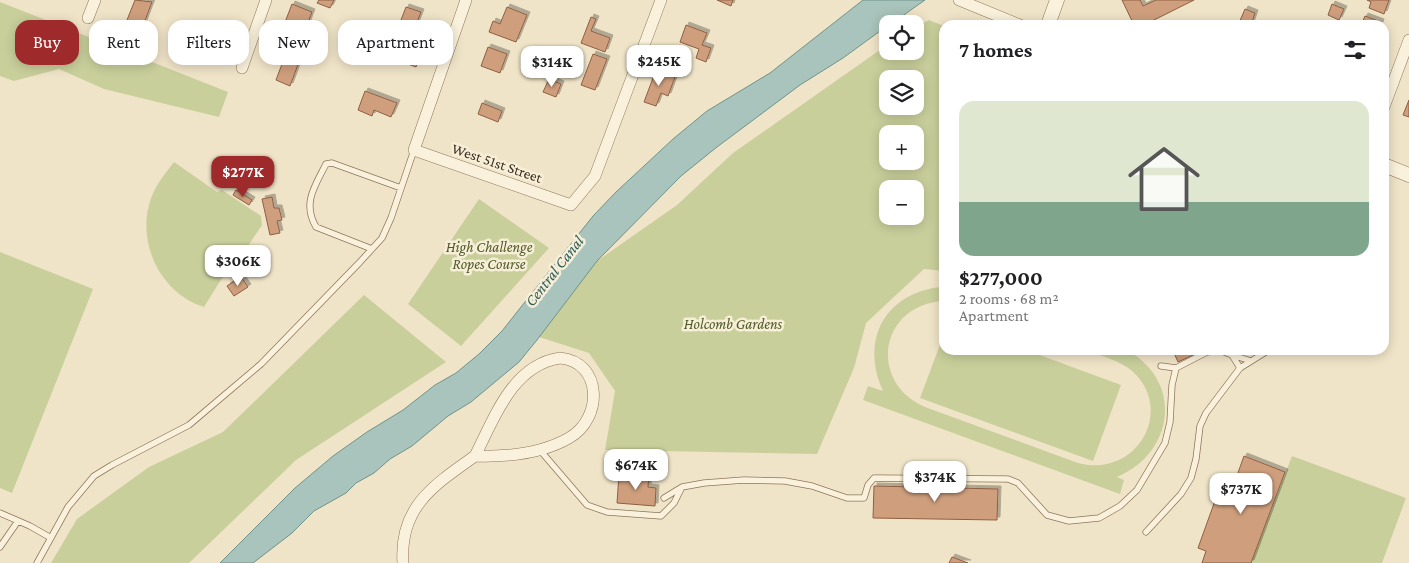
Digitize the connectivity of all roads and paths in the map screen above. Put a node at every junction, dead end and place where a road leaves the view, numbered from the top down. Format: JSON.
{"nodes":[{"id":1,"x":95,"y":0,"type":"edge"},
{"id":2,"x":266,"y":0,"type":"edge"},
{"id":3,"x":466,"y":0,"type":"edge"},
{"id":4,"x":660,"y":0,"type":"edge"},
{"id":5,"x":959,"y":0,"type":"edge"},
{"id":6,"x":1057,"y":0,"type":"edge"},
{"id":7,"x":88,"y":18,"type":"dead end"},
{"id":8,"x":1008,"y":20,"type":"edge"},
{"id":9,"x":1050,"y":20,"type":"edge"},
{"id":10,"x":1409,"y":40,"type":"edge"},
{"id":11,"x":242,"y":68,"type":"dead end"},
{"id":12,"x":1389,"y":94,"type":"edge"},
{"id":13,"x":414,"y":150,"type":"junction"},
{"id":14,"x":1389,"y":167,"type":"edge"},
{"id":15,"x":1409,"y":175,"type":"edge"},
{"id":16,"x":401,"y":188,"type":"junction"},
{"id":17,"x":372,"y":249,"type":"junction"},
{"id":18,"x":1201,"y":355,"type":"edge"},
{"id":19,"x":1232,"y":355,"type":"joint"},
{"id":20,"x":1260,"y":355,"type":"edge"},
{"id":21,"x":1251,"y":361,"type":"junction"},
{"id":22,"x":1161,"y":366,"type":"dead end"},
{"id":23,"x":1176,"y":368,"type":"junction"},
{"id":24,"x":1240,"y":368,"type":"junction"},
{"id":25,"x":539,"y":449,"type":"junction"},
{"id":26,"x":475,"y":456,"type":"junction"},
{"id":27,"x":682,"y":488,"type":"junction"},
{"id":28,"x":664,"y":498,"type":"dead end"},
{"id":29,"x":0,"y":513,"type":"edge"},
{"id":30,"x":18,"y":520,"type":"junction"},
{"id":31,"x":1146,"y":532,"type":"dead end"},
{"id":32,"x":51,"y":538,"type":"junction"},
{"id":33,"x":0,"y":547,"type":"edge"},
{"id":34,"x":37,"y":563,"type":"edge"},
{"id":35,"x":403,"y":563,"type":"edge"}],
"edges":[{"from":1,"to":7,"type":"street"},
{"from":2,"to":11,"type":"street"},
{"from":3,"to":13,"type":"street"},
{"from":4,"to":13,"type":"street","name":"West 51st Street"},
{"from":5,"to":8,"type":"street"},
{"from":6,"to":9,"type":"street"},
{"from":10,"to":12,"type":"street"},
{"from":13,"to":16,"type":"lane"},
{"from":14,"to":15,"type":"street"},
{"from":16,"to":17,"type":"lane"},
{"from":16,"to":17,"type":"lane"},
{"from":17,"to":32,"type":"lane"},
{"from":18,"to":23,"type":"lane"},
{"from":19,"to":21,"type":"lane"},
{"from":19,"to":24,"type":"lane"},
{"from":20,"to":21,"type":"lane"},
{"from":21,"to":24,"type":"lane"},
{"from":22,"to":23,"type":"lane"},
{"from":23,"to":27,"type":"lane"},
{"from":24,"to":31,"type":"lane"},
{"from":25,"to":26,"type":"street"},
{"from":25,"to":26,"type":"street"},
{"from":25,"to":27,"type":"lane"},
{"from":26,"to":35,"type":"street"},
{"from":27,"to":28,"type":"lane"},
{"from":29,"to":30,"type":"lane"},
{"from":30,"to":32,"type":"lane"},
{"from":30,"to":33,"type":"lane"},
{"from":32,"to":34,"type":"lane"}]}
